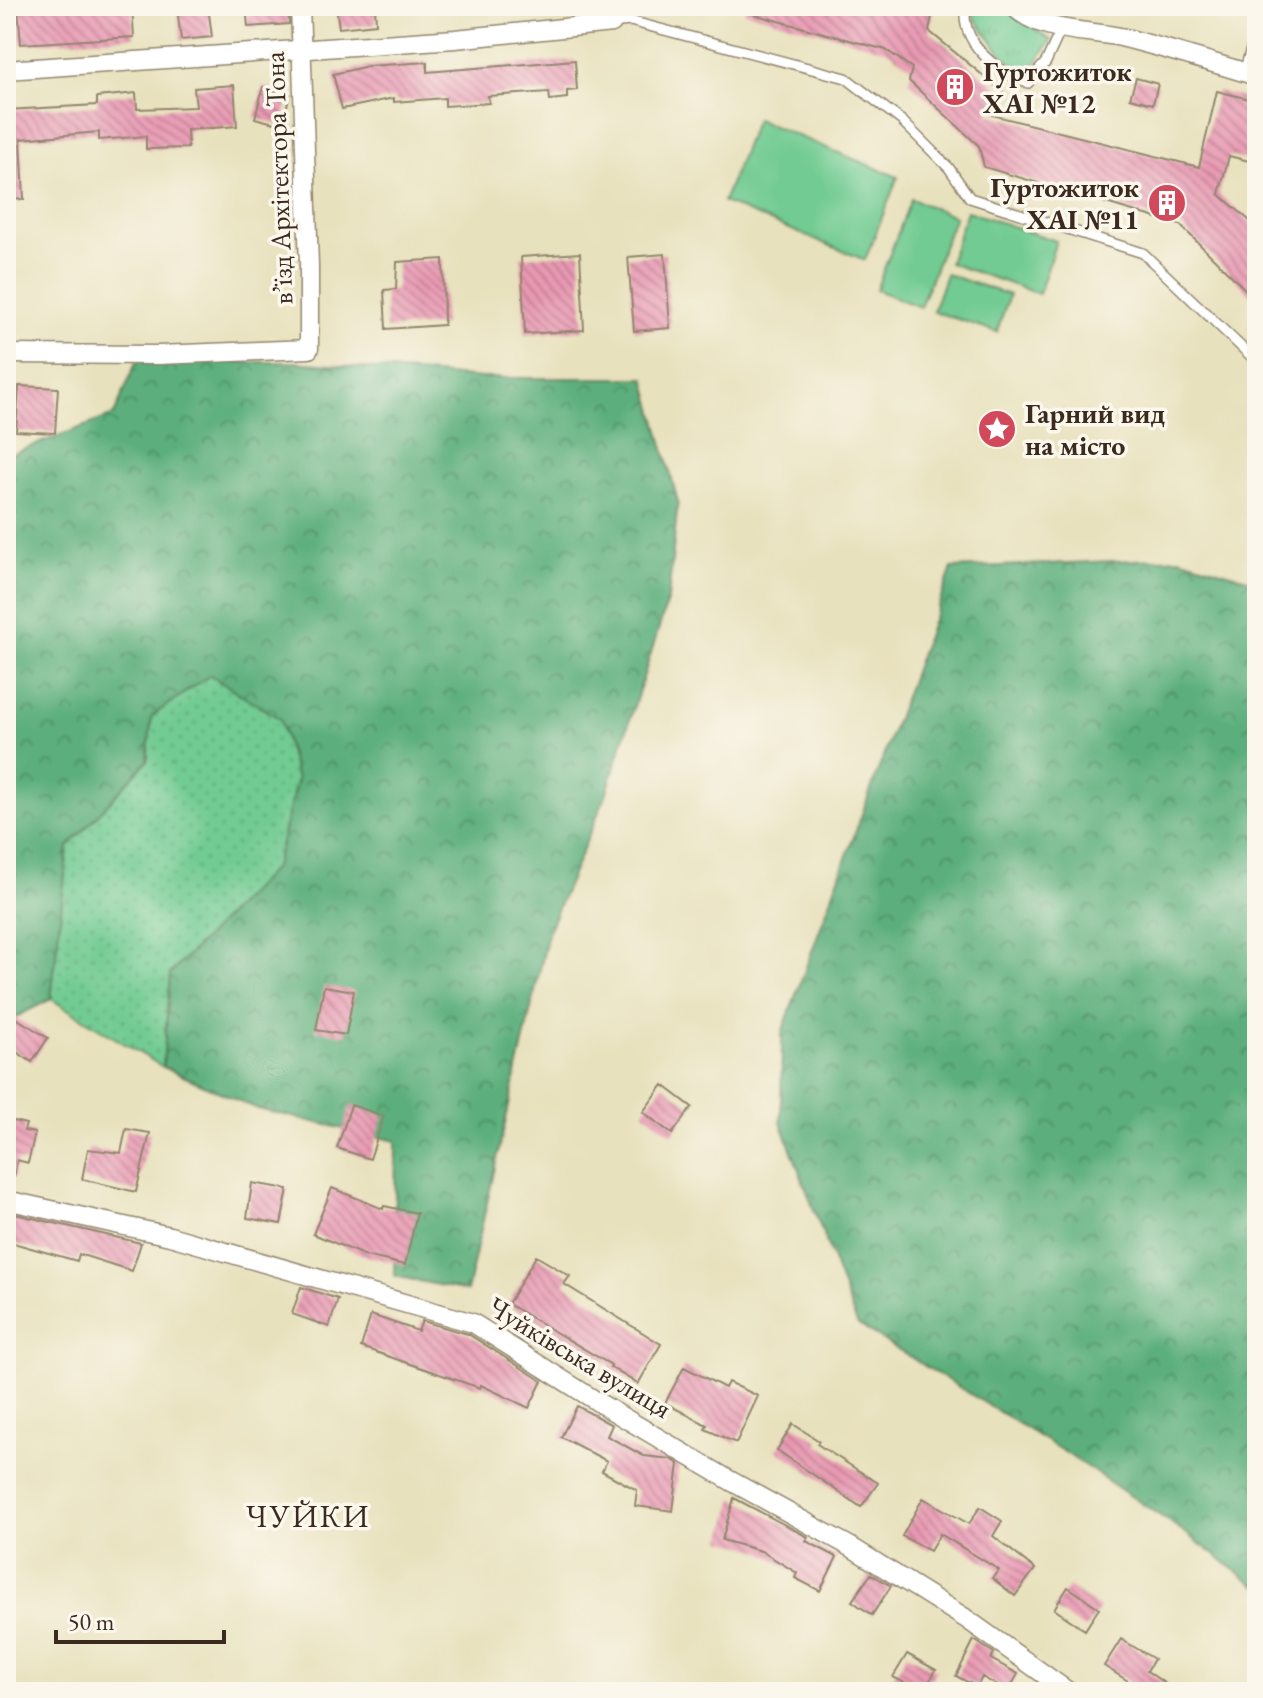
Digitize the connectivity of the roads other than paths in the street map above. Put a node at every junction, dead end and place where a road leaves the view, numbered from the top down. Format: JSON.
{"nodes":[{"id":1,"x":300,"y":6,"type":"edge"},
{"id":2,"x":1013,"y":6,"type":"edge"},
{"id":3,"x":965,"y":13,"type":"dead end"},
{"id":4,"x":612,"y":14,"type":"edge"},
{"id":5,"x":1062,"y":27,"type":"junction"},
{"id":6,"x":1257,"y":29,"type":"edge"},
{"id":7,"x":302,"y":49,"type":"junction"},
{"id":8,"x":6,"y":70,"type":"edge"},
{"id":9,"x":1250,"y":74,"type":"edge"},
{"id":10,"x":6,"y":354,"type":"edge"},
{"id":11,"x":1257,"y":362,"type":"edge"},
{"id":12,"x":6,"y":1200,"type":"edge"},
{"id":13,"x":1069,"y":1692,"type":"edge"}],
"edges":[{"from":1,"to":7,"type":"street","name":"в’їзд Архітектора Тона"},
{"from":2,"to":5,"type":"street"},
{"from":3,"to":5,"type":"lane"},
{"from":4,"to":7,"type":"street"},
{"from":4,"to":11,"type":"lane"},
{"from":5,"to":9,"type":"street"},
{"from":6,"to":9,"type":"lane"},
{"from":7,"to":8,"type":"street"},
{"from":7,"to":10,"type":"street","name":"в’їзд Архітектора Тона"},
{"from":12,"to":13,"type":"street","name":"Чуйківська вулиця"}]}
